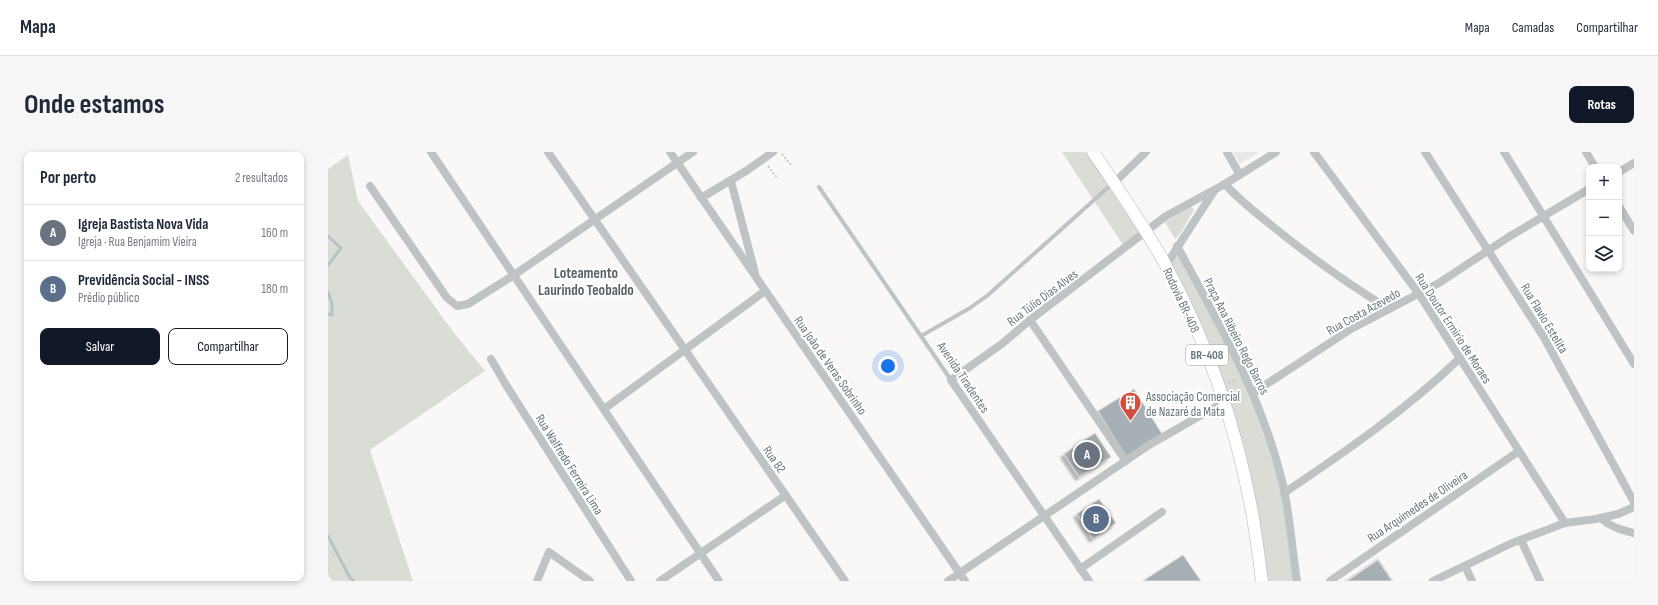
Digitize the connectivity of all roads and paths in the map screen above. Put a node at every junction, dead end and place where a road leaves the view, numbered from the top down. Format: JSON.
{"nodes":[{"id":1,"x":431,"y":152,"type":"edge"},
{"id":2,"x":548,"y":152,"type":"edge"},
{"id":3,"x":670,"y":152,"type":"edge"},
{"id":4,"x":693,"y":152,"type":"edge"},
{"id":5,"x":780,"y":152,"type":"edge"},
{"id":6,"x":1093,"y":152,"type":"edge"},
{"id":7,"x":1146,"y":152,"type":"edge"},
{"id":8,"x":1227,"y":152,"type":"edge"},
{"id":9,"x":1276,"y":152,"type":"edge"},
{"id":10,"x":1314,"y":152,"type":"edge"},
{"id":11,"x":1425,"y":152,"type":"edge"},
{"id":12,"x":1504,"y":152,"type":"edge"},
{"id":13,"x":1586,"y":152,"type":"edge"},
{"id":14,"x":768,"y":153,"type":"edge"},
{"id":15,"x":677,"y":163,"type":"junction"},
{"id":16,"x":1634,"y":163,"type":"edge"},
{"id":17,"x":1593,"y":164,"type":"edge"},
{"id":18,"x":791,"y":165,"type":"dead end"},
{"id":19,"x":1622,"y":170,"type":"edge"},
{"id":20,"x":1240,"y":175,"type":"junction"},
{"id":21,"x":778,"y":179,"type":"dead end"},
{"id":22,"x":731,"y":180,"type":"junction"},
{"id":23,"x":1114,"y":183,"type":"junction"},
{"id":24,"x":1225,"y":184,"type":"junction"},
{"id":25,"x":370,"y":186,"type":"dead end"},
{"id":26,"x":818,"y":187,"type":"dead end"},
{"id":27,"x":1216,"y":188,"type":"junction"},
{"id":28,"x":1586,"y":191,"type":"edge"},
{"id":29,"x":701,"y":198,"type":"junction"},
{"id":30,"x":1622,"y":211,"type":"edge"},
{"id":31,"x":1544,"y":216,"type":"junction"},
{"id":32,"x":594,"y":219,"type":"junction"},
{"id":33,"x":1634,"y":231,"type":"edge"},
{"id":34,"x":1146,"y":232,"type":"junction"},
{"id":35,"x":1177,"y":246,"type":"junction"},
{"id":36,"x":1489,"y":251,"type":"junction"},
{"id":37,"x":1166,"y":265,"type":"junction"},
{"id":38,"x":514,"y":275,"type":"junction"},
{"id":39,"x":756,"y":278,"type":"junction"},
{"id":40,"x":765,"y":291,"type":"junction"},
{"id":41,"x":1419,"y":294,"type":"junction"},
{"id":42,"x":1389,"y":309,"type":"junction"},
{"id":43,"x":1030,"y":320,"type":"junction"},
{"id":44,"x":921,"y":336,"type":"junction"},
{"id":45,"x":685,"y":350,"type":"junction"},
{"id":46,"x":1460,"y":358,"type":"junction"},
{"id":47,"x":491,"y":359,"type":"dead end"},
{"id":48,"x":1634,"y":364,"type":"edge"},
{"id":49,"x":951,"y":380,"type":"junction"},
{"id":50,"x":1253,"y":393,"type":"junction"},
{"id":51,"x":1224,"y":402,"type":"junction"},
{"id":52,"x":604,"y":409,"type":"junction"},
{"id":53,"x":1519,"y":451,"type":"junction"},
{"id":54,"x":1126,"y":461,"type":"junction"},
{"id":55,"x":1284,"y":493,"type":"junction"},
{"id":56,"x":786,"y":495,"type":"junction"},
{"id":57,"x":1634,"y":502,"type":"edge"},
{"id":58,"x":1634,"y":507,"type":"edge"},
{"id":59,"x":1162,"y":512,"type":"dead end"},
{"id":60,"x":1044,"y":516,"type":"junction"},
{"id":61,"x":1601,"y":518,"type":"junction"},
{"id":62,"x":1565,"y":523,"type":"junction"},
{"id":63,"x":1634,"y":533,"type":"edge"},
{"id":64,"x":1521,"y":540,"type":"junction"},
{"id":65,"x":700,"y":553,"type":"junction"},
{"id":66,"x":1466,"y":566,"type":"junction"},
{"id":67,"x":1080,"y":569,"type":"junction"},
{"id":68,"x":960,"y":573,"type":"junction"},
{"id":69,"x":537,"y":581,"type":"edge"},
{"id":70,"x":590,"y":581,"type":"edge"},
{"id":71,"x":630,"y":581,"type":"edge"},
{"id":72,"x":660,"y":581,"type":"edge"},
{"id":73,"x":719,"y":581,"type":"edge"},
{"id":74,"x":845,"y":581,"type":"edge"},
{"id":75,"x":948,"y":581,"type":"edge"},
{"id":76,"x":965,"y":581,"type":"edge"},
{"id":77,"x":1088,"y":581,"type":"edge"},
{"id":78,"x":1262,"y":581,"type":"edge"},
{"id":79,"x":1297,"y":581,"type":"edge"},
{"id":80,"x":1330,"y":581,"type":"edge"},
{"id":81,"x":1433,"y":581,"type":"edge"},
{"id":82,"x":1472,"y":581,"type":"edge"},
{"id":83,"x":1540,"y":581,"type":"edge"}],
"edges":[{"from":1,"to":38,"type":"street"},
{"from":2,"to":32,"type":"street","name":"Rua B2"},
{"from":3,"to":15,"type":"street","name":"Rua João de Veras Sobrinho"},
{"from":4,"to":15,"type":"street"},
{"from":5,"to":18,"type":"path"},
{"from":6,"to":23,"type":"main road","name":"Rodovia BR-408","number":"BR-408"},
{"from":7,"to":23,"type":"street"},
{"from":8,"to":20,"type":"street"},
{"from":9,"to":20,"type":"street"},
{"from":10,"to":41,"type":"street","name":"Rua Doutor Ermirio de Moraes"},
{"from":11,"to":36,"type":"street","name":"Rua Flavio Estelita"},
{"from":12,"to":31,"type":"street"},
{"from":13,"to":17,"type":"street"},
{"from":14,"to":21,"type":"path"},
{"from":14,"to":22,"type":"street"},
{"from":15,"to":29,"type":"street","name":"Rua João de Veras Sobrinho"},
{"from":15,"to":32,"type":"street"},
{"from":16,"to":19,"type":"street"},
{"from":20,"to":24,"type":"street"},
{"from":22,"to":29,"type":"street"},
{"from":22,"to":39,"type":"street"},
{"from":23,"to":34,"type":"main road","name":"Rodovia BR-408","number":"BR-408"},
{"from":23,"to":44,"type":"lane"},
{"from":24,"to":27,"type":"street"},
{"from":24,"to":42,"type":"street"},
{"from":25,"to":38,"type":"street"},
{"from":26,"to":44,"type":"lane","name":"Avenida Tiradentes"},
{"from":27,"to":34,"type":"street"},
{"from":27,"to":35,"type":"street"},
{"from":28,"to":31,"type":"street","name":"Rua Costa Azevedo"},
{"from":29,"to":39,"type":"street","name":"Rua João de Veras Sobrinho"},
{"from":30,"to":33,"type":"street"},
{"from":31,"to":36,"type":"street","name":"Rua Costa Azevedo"},
{"from":31,"to":48,"type":"street"},
{"from":32,"to":38,"type":"street"},
{"from":32,"to":45,"type":"street","name":"Rua B2"},
{"from":34,"to":37,"type":"main road","name":"Rodovia BR-408","number":"BR-408"},
{"from":34,"to":43,"type":"street","name":"Rua Túlio Dias Alves"},
{"from":35,"to":37,"type":"street"},
{"from":35,"to":50,"type":"street","name":"Praça Ana Ribeiro Rego Barros"},
{"from":36,"to":41,"type":"street","name":"Rua Costa Azevedo"},
{"from":36,"to":57,"type":"street","name":"Rua Flavio Estelita"},
{"from":37,"to":51,"type":"main road","name":"Rodovia BR-408","number":"BR-408"},
{"from":38,"to":52,"type":"street"},
{"from":39,"to":40,"type":"street","name":"Rua João de Veras Sobrinho"},
{"from":40,"to":45,"type":"street"},
{"from":40,"to":68,"type":"street","name":"Rua João de Veras Sobrinho"},
{"from":41,"to":42,"type":"street","name":"Rua Costa Azevedo"},
{"from":41,"to":46,"type":"street","name":"Rua Doutor Ermirio de Moraes"},
{"from":42,"to":50,"type":"street","name":"Rua Costa Azevedo"},
{"from":43,"to":49,"type":"street","name":"Rua Túlio Dias Alves"},
{"from":43,"to":54,"type":"street"},
{"from":44,"to":49,"type":"lane","name":"Avenida Tiradentes"},
{"from":45,"to":52,"type":"street"},
{"from":45,"to":56,"type":"street","name":"Rua B2"},
{"from":46,"to":53,"type":"street","name":"Rua Doutor Ermirio de Moraes"},
{"from":46,"to":55,"type":"street"},
{"from":47,"to":71,"type":"street","name":"Rua Walfredo Ferreira Lima"},
{"from":49,"to":60,"type":"street","name":"Avenida Tiradentes"},
{"from":50,"to":55,"type":"street","name":"Praça Ana Ribeiro Rego Barros"},
{"from":51,"to":54,"type":"street"},
{"from":51,"to":78,"type":"main road","name":"Rodovia BR-408","number":"BR-408"},
{"from":52,"to":65,"type":"street"},
{"from":53,"to":62,"type":"street","name":"Rua Doutor Ermirio de Moraes"},
{"from":53,"to":80,"type":"street","name":"Rua Arquimedes de Oliveira"},
{"from":54,"to":60,"type":"street"},
{"from":55,"to":79,"type":"street","name":"Praça Ana Ribeiro Rego Barros"},
{"from":56,"to":65,"type":"street"},
{"from":56,"to":74,"type":"street","name":"Rua B2"},
{"from":58,"to":61,"type":"street"},
{"from":59,"to":67,"type":"street"},
{"from":60,"to":67,"type":"street","name":"Avenida Tiradentes"},
{"from":60,"to":68,"type":"street"},
{"from":61,"to":62,"type":"street"},
{"from":61,"to":63,"type":"street"},
{"from":62,"to":64,"type":"street"},
{"from":64,"to":66,"type":"street"},
{"from":64,"to":83,"type":"street"},
{"from":65,"to":72,"type":"street"},
{"from":65,"to":73,"type":"street"},
{"from":66,"to":81,"type":"street"},
{"from":66,"to":82,"type":"street"},
{"from":67,"to":77,"type":"street","name":"Avenida Tiradentes"},
{"from":68,"to":75,"type":"street"},
{"from":68,"to":76,"type":"street","name":"Rua João de Veras Sobrinho"},
{"from":69,"to":70,"type":"street"}]}
